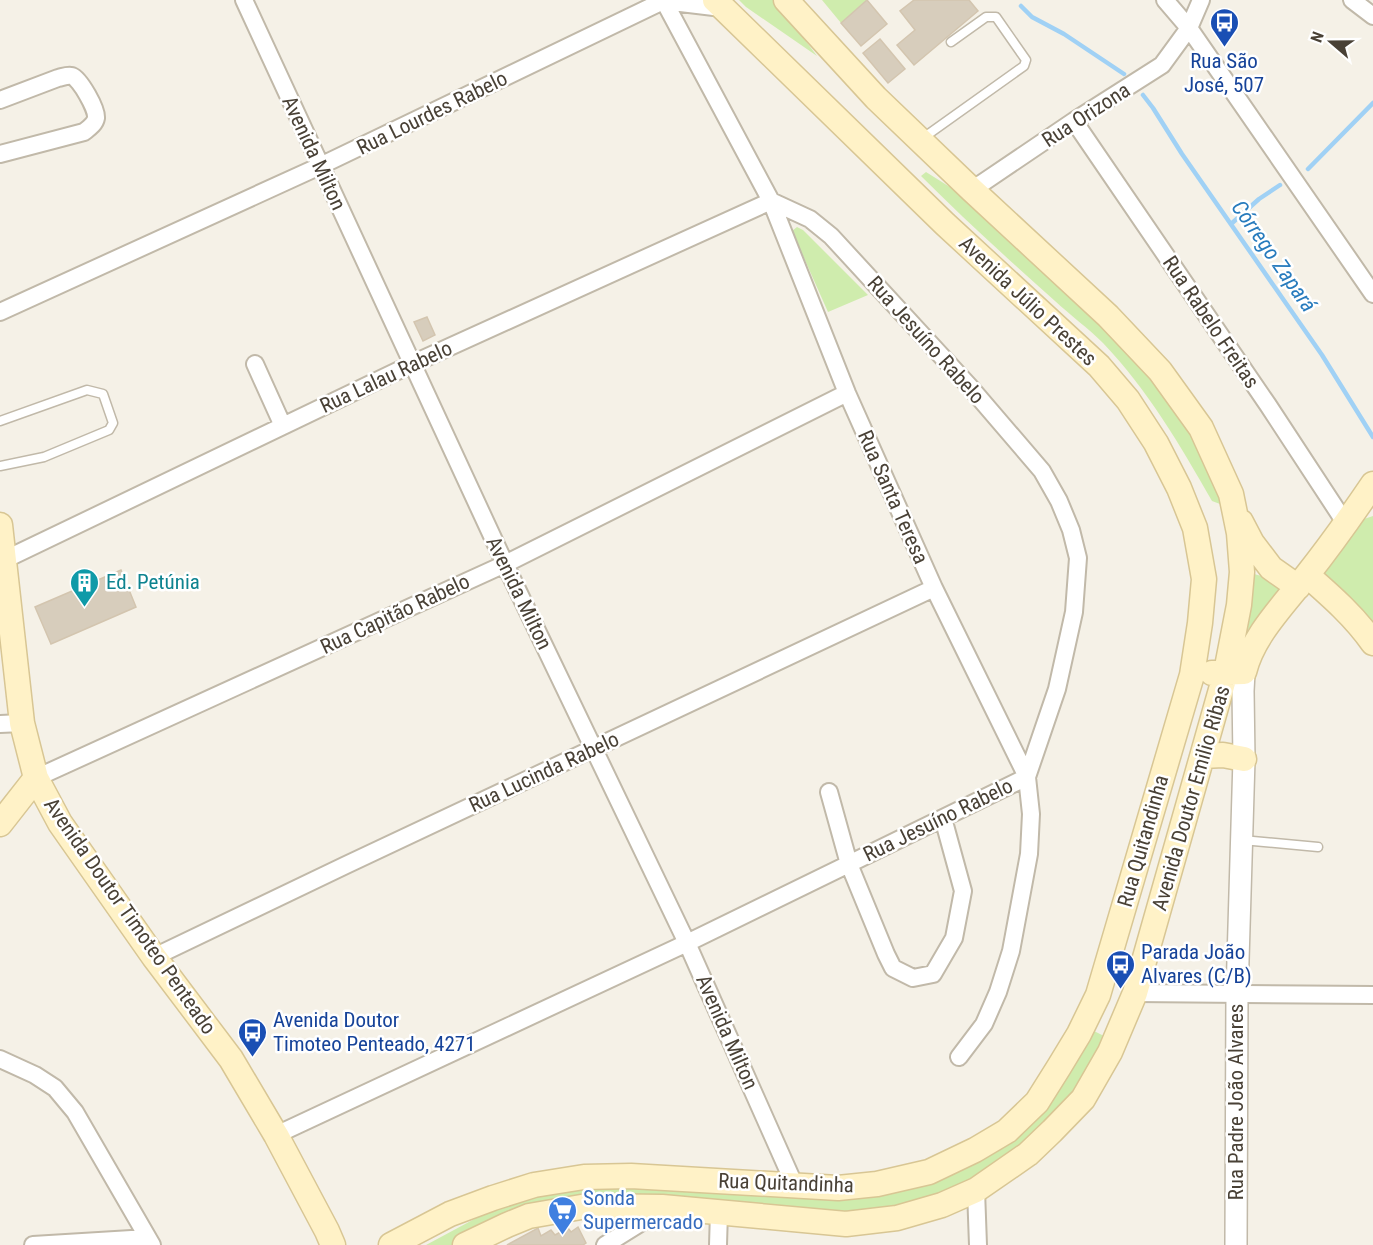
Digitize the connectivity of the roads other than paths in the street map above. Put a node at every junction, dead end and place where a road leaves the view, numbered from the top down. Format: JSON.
{"nodes":[{"id":1,"x":244,"y":0,"type":"edge"},
{"id":2,"x":786,"y":0,"type":"edge"},
{"id":3,"x":1165,"y":0,"type":"edge"},
{"id":4,"x":1201,"y":0,"type":"edge"},
{"id":5,"x":1352,"y":0,"type":"edge"},
{"id":6,"x":664,"y":1,"type":"edge"},
{"id":7,"x":718,"y":4,"type":"edge"},
{"id":8,"x":1373,"y":16,"type":"edge"},
{"id":9,"x":1189,"y":28,"type":"junction"},
{"id":10,"x":951,"y":42,"type":"dead end"},
{"id":11,"x":0,"y":100,"type":"edge"},
{"id":12,"x":1074,"y":121,"type":"junction"},
{"id":13,"x":920,"y":141,"type":"junction"},
{"id":14,"x":0,"y":154,"type":"edge"},
{"id":15,"x":320,"y":166,"type":"junction"},
{"id":16,"x":972,"y":190,"type":"junction"},
{"id":17,"x":771,"y":201,"type":"junction"},
{"id":18,"x":1373,"y":294,"type":"edge"},
{"id":19,"x":0,"y":312,"type":"edge"},
{"id":20,"x":255,"y":364,"type":"dead end"},
{"id":21,"x":412,"y":364,"type":"junction"},
{"id":22,"x":847,"y":393,"type":"junction"},
{"id":23,"x":0,"y":421,"type":"edge"},
{"id":24,"x":283,"y":426,"type":"junction"},
{"id":25,"x":0,"y":466,"type":"edge"},
{"id":26,"x":1373,"y":484,"type":"edge"},
{"id":27,"x":1373,"y":510,"type":"edge"},
{"id":28,"x":1236,"y":513,"type":"junction"},
{"id":29,"x":1346,"y":524,"type":"junction"},
{"id":30,"x":0,"y":525,"type":"edge"},
{"id":31,"x":4,"y":560,"type":"junction"},
{"id":32,"x":505,"y":564,"type":"junction"},
{"id":33,"x":1303,"y":581,"type":"junction"},
{"id":34,"x":934,"y":588,"type":"junction"},
{"id":35,"x":1373,"y":643,"type":"edge"},
{"id":36,"x":1235,"y":672,"type":"junction"},
{"id":37,"x":1192,"y":675,"type":"junction"},
{"id":38,"x":11,"y":723,"type":"edge"},
{"id":39,"x":594,"y":748,"type":"junction"},
{"id":40,"x":1203,"y":756,"type":"junction"},
{"id":41,"x":1244,"y":759,"type":"junction"},
{"id":42,"x":1027,"y":777,"type":"junction"},
{"id":43,"x":36,"y":778,"type":"junction"},
{"id":44,"x":829,"y":792,"type":"dead end"},
{"id":45,"x":943,"y":818,"type":"junction"},
{"id":46,"x":0,"y":824,"type":"edge"},
{"id":47,"x":1242,"y":840,"type":"junction"},
{"id":48,"x":1318,"y":847,"type":"dead end"},
{"id":49,"x":849,"y":864,"type":"junction"},
{"id":50,"x":687,"y":943,"type":"junction"},
{"id":51,"x":154,"y":957,"type":"junction"},
{"id":52,"x":1135,"y":993,"type":"junction"},
{"id":53,"x":1237,"y":994,"type":"junction"},
{"id":54,"x":1373,"y":995,"type":"edge"},
{"id":55,"x":959,"y":1057,"type":"dead end"},
{"id":56,"x":0,"y":1059,"type":"edge"},
{"id":57,"x":276,"y":1135,"type":"junction"},
{"id":58,"x":795,"y":1186,"type":"junction"},
{"id":59,"x":976,"y":1190,"type":"junction"},
{"id":60,"x":662,"y":1207,"type":"junction"},
{"id":61,"x":719,"y":1212,"type":"junction"},
{"id":62,"x":150,"y":1241,"type":"edge"},
{"id":63,"x":331,"y":1244,"type":"edge"},
{"id":64,"x":33,"y":1245,"type":"edge"},
{"id":65,"x":392,"y":1245,"type":"edge"},
{"id":66,"x":465,"y":1245,"type":"edge"},
{"id":67,"x":605,"y":1245,"type":"edge"},
{"id":68,"x":718,"y":1245,"type":"edge"},
{"id":69,"x":978,"y":1245,"type":"edge"},
{"id":70,"x":1236,"y":1245,"type":"edge"}],
"edges":[{"from":1,"to":15,"type":"street","name":"Avenida Milton"},
{"from":2,"to":13,"type":"main road","name":"Avenida Júlio Prestes"},
{"from":3,"to":9,"type":"street"},
{"from":4,"to":9,"type":"street","name":"Rua Orizona"},
{"from":5,"to":8,"type":"street"},
{"from":6,"to":7,"type":"street"},
{"from":6,"to":15,"type":"street","name":"Rua Lourdes Rabelo"},
{"from":6,"to":17,"type":"street","name":"Rua Santa Teresa"},
{"from":7,"to":37,"type":"main road","name":"Avenida Júlio Prestes"},
{"from":9,"to":12,"type":"street","name":"Rua Orizona"},
{"from":9,"to":18,"type":"street"},
{"from":10,"to":13,"type":"lane"},
{"from":11,"to":14,"type":"street"},
{"from":12,"to":16,"type":"street","name":"Rua Orizona"},
{"from":12,"to":29,"type":"street","name":"Rua Rabelo Freitas"},
{"from":13,"to":16,"type":"main road","name":"Avenida Júlio Prestes"},
{"from":15,"to":19,"type":"street","name":"Rua Lourdes Rabelo"},
{"from":15,"to":21,"type":"street","name":"Avenida Milton"},
{"from":16,"to":28,"type":"main road","name":"Avenida Júlio Prestes"},
{"from":17,"to":21,"type":"street","name":"Rua Lalau Rabelo"},
{"from":17,"to":22,"type":"street","name":"Rua Santa Teresa"},
{"from":17,"to":42,"type":"street","name":"Rua Jesuíno Rabelo"},
{"from":20,"to":24,"type":"street"},
{"from":21,"to":24,"type":"street","name":"Rua Lalau Rabelo"},
{"from":21,"to":32,"type":"street","name":"Avenida Milton"},
{"from":22,"to":32,"type":"street","name":"Rua Capitão Rabelo"},
{"from":22,"to":34,"type":"street","name":"Rua Santa Teresa"},
{"from":23,"to":25,"type":"lane"},
{"from":24,"to":31,"type":"street","name":"Rua Lalau Rabelo"},
{"from":26,"to":29,"type":"main road","name":"Avenida Doutor Emilio Ribas"},
{"from":27,"to":29,"type":"main road","name":"Avenida Doutor Emilio Ribas"},
{"from":28,"to":33,"type":"main road"},
{"from":28,"to":36,"type":"main road","name":"Avenida Júlio Prestes"},
{"from":29,"to":33,"type":"main road","name":"Avenida Doutor Emilio Ribas"},
{"from":30,"to":31,"type":"main road","name":"Avenida Doutor Timoteo Penteado"},
{"from":31,"to":38,"type":"main road","name":"Avenida Doutor Timoteo Penteado"},
{"from":32,"to":39,"type":"street","name":"Avenida Milton"},
{"from":32,"to":43,"type":"street","name":"Rua Capitão Rabelo"},
{"from":33,"to":35,"type":"main road"},
{"from":33,"to":36,"type":"main road","name":"Avenida Doutor Emilio Ribas"},
{"from":34,"to":39,"type":"street","name":"Rua Lucinda Rabelo"},
{"from":34,"to":42,"type":"street","name":"Rua Santa Teresa"},
{"from":36,"to":37,"type":"main road","name":"Avenida Doutor Emilio Ribas"},
{"from":36,"to":40,"type":"main road","name":"Avenida Doutor Emilio Ribas"},
{"from":36,"to":41,"type":"street","name":"Rua Padre João Alvares"},
{"from":37,"to":58,"type":"main road","name":"Rua Quitandinha"},
{"from":38,"to":43,"type":"main road","name":"Avenida Doutor Timoteo Penteado"},
{"from":39,"to":50,"type":"street","name":"Avenida Milton"},
{"from":39,"to":51,"type":"street","name":"Rua Lucinda Rabelo"},
{"from":40,"to":41,"type":"main road"},
{"from":40,"to":52,"type":"main road","name":"Avenida Doutor Emilio Ribas"},
{"from":41,"to":47,"type":"street","name":"Rua Padre João Alvares"},
{"from":42,"to":45,"type":"street","name":"Rua Jesuíno Rabelo"},
{"from":42,"to":55,"type":"street","name":"Rua Santa Teresa"},
{"from":43,"to":46,"type":"main road"},
{"from":43,"to":51,"type":"main road","name":"Avenida Doutor Timoteo Penteado"},
{"from":44,"to":49,"type":"street"},
{"from":45,"to":49,"type":"street","name":"Rua Jesuíno Rabelo"},
{"from":45,"to":49,"type":"street"},
{"from":47,"to":48,"type":"lane"},
{"from":47,"to":53,"type":"street","name":"Rua Padre João Alvares"},
{"from":49,"to":50,"type":"street","name":"Rua Jesuíno Rabelo"},
{"from":50,"to":57,"type":"street","name":"Rua Jesuíno Rabelo"},
{"from":50,"to":58,"type":"street","name":"Avenida Milton"},
{"from":51,"to":57,"type":"main road","name":"Avenida Doutor Timoteo Penteado"},
{"from":52,"to":53,"type":"street"},
{"from":52,"to":59,"type":"main road","name":"Avenida Doutor Emilio Ribas"},
{"from":53,"to":54,"type":"street"},
{"from":53,"to":70,"type":"street","name":"Rua Padre João Alvares"},
{"from":56,"to":62,"type":"street"},
{"from":57,"to":63,"type":"main road","name":"Avenida Doutor Timoteo Penteado"},
{"from":58,"to":65,"type":"main road","name":"Rua Quitandinha"},
{"from":59,"to":61,"type":"main road","name":"Avenida Doutor Emilio Ribas"},
{"from":59,"to":69,"type":"street"},
{"from":60,"to":61,"type":"main road","name":"Avenida Doutor Emilio Ribas"},
{"from":60,"to":66,"type":"main road","name":"Avenida Doutor Emilio Ribas"},
{"from":60,"to":67,"type":"street"},
{"from":61,"to":68,"type":"street"},
{"from":62,"to":64,"type":"street"}]}
